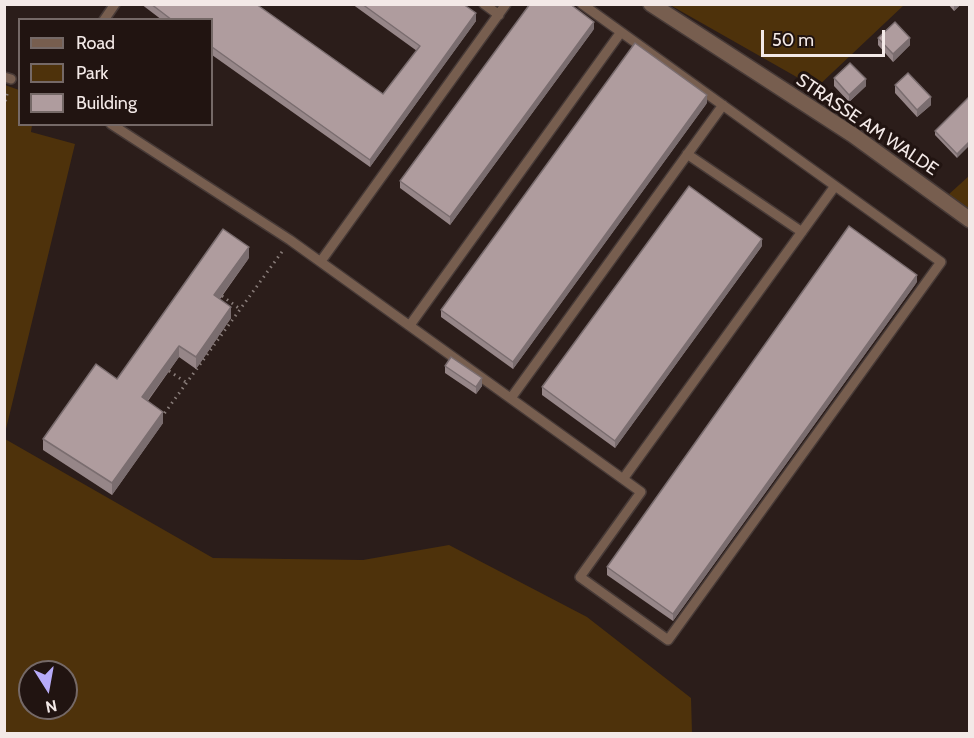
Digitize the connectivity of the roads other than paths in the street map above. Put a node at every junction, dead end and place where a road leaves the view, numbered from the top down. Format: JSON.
{"nodes":[{"id":1,"x":115,"y":4,"type":"edge"},
{"id":2,"x":484,"y":4,"type":"edge"},
{"id":3,"x":506,"y":4,"type":"edge"},
{"id":4,"x":582,"y":4,"type":"edge"},
{"id":5,"x":651,"y":4,"type":"edge"},
{"id":6,"x":499,"y":15,"type":"junction"},
{"id":7,"x":105,"y":18,"type":"edge"},
{"id":8,"x":621,"y":32,"type":"junction"},
{"id":9,"x":723,"y":105,"type":"junction"},
{"id":10,"x":114,"y":126,"type":"edge"},
{"id":11,"x":687,"y":154,"type":"junction"},
{"id":12,"x":835,"y":186,"type":"junction"},
{"id":13,"x":969,"y":220,"type":"edge"},
{"id":14,"x":802,"y":231,"type":"junction"},
{"id":15,"x":321,"y":261,"type":"junction"},
{"id":16,"x":410,"y":325,"type":"junction"},
{"id":17,"x":511,"y":398,"type":"junction"},
{"id":18,"x":623,"y":479,"type":"junction"}],
"edges":[{"from":1,"to":7,"type":"lane"},
{"from":2,"to":6,"type":"lane"},
{"from":3,"to":6,"type":"lane"},
{"from":4,"to":8,"type":"lane"},
{"from":5,"to":13,"type":"street","name":"STRASSE AM WALDE"},
{"from":6,"to":15,"type":"lane"},
{"from":8,"to":9,"type":"lane"},
{"from":8,"to":16,"type":"lane"},
{"from":9,"to":11,"type":"lane"},
{"from":9,"to":12,"type":"lane"},
{"from":10,"to":15,"type":"lane"},
{"from":11,"to":14,"type":"lane"},
{"from":11,"to":17,"type":"lane"},
{"from":12,"to":14,"type":"lane"},
{"from":12,"to":18,"type":"lane"},
{"from":14,"to":18,"type":"lane"},
{"from":15,"to":16,"type":"lane"},
{"from":16,"to":17,"type":"lane"},
{"from":17,"to":18,"type":"lane"}]}
